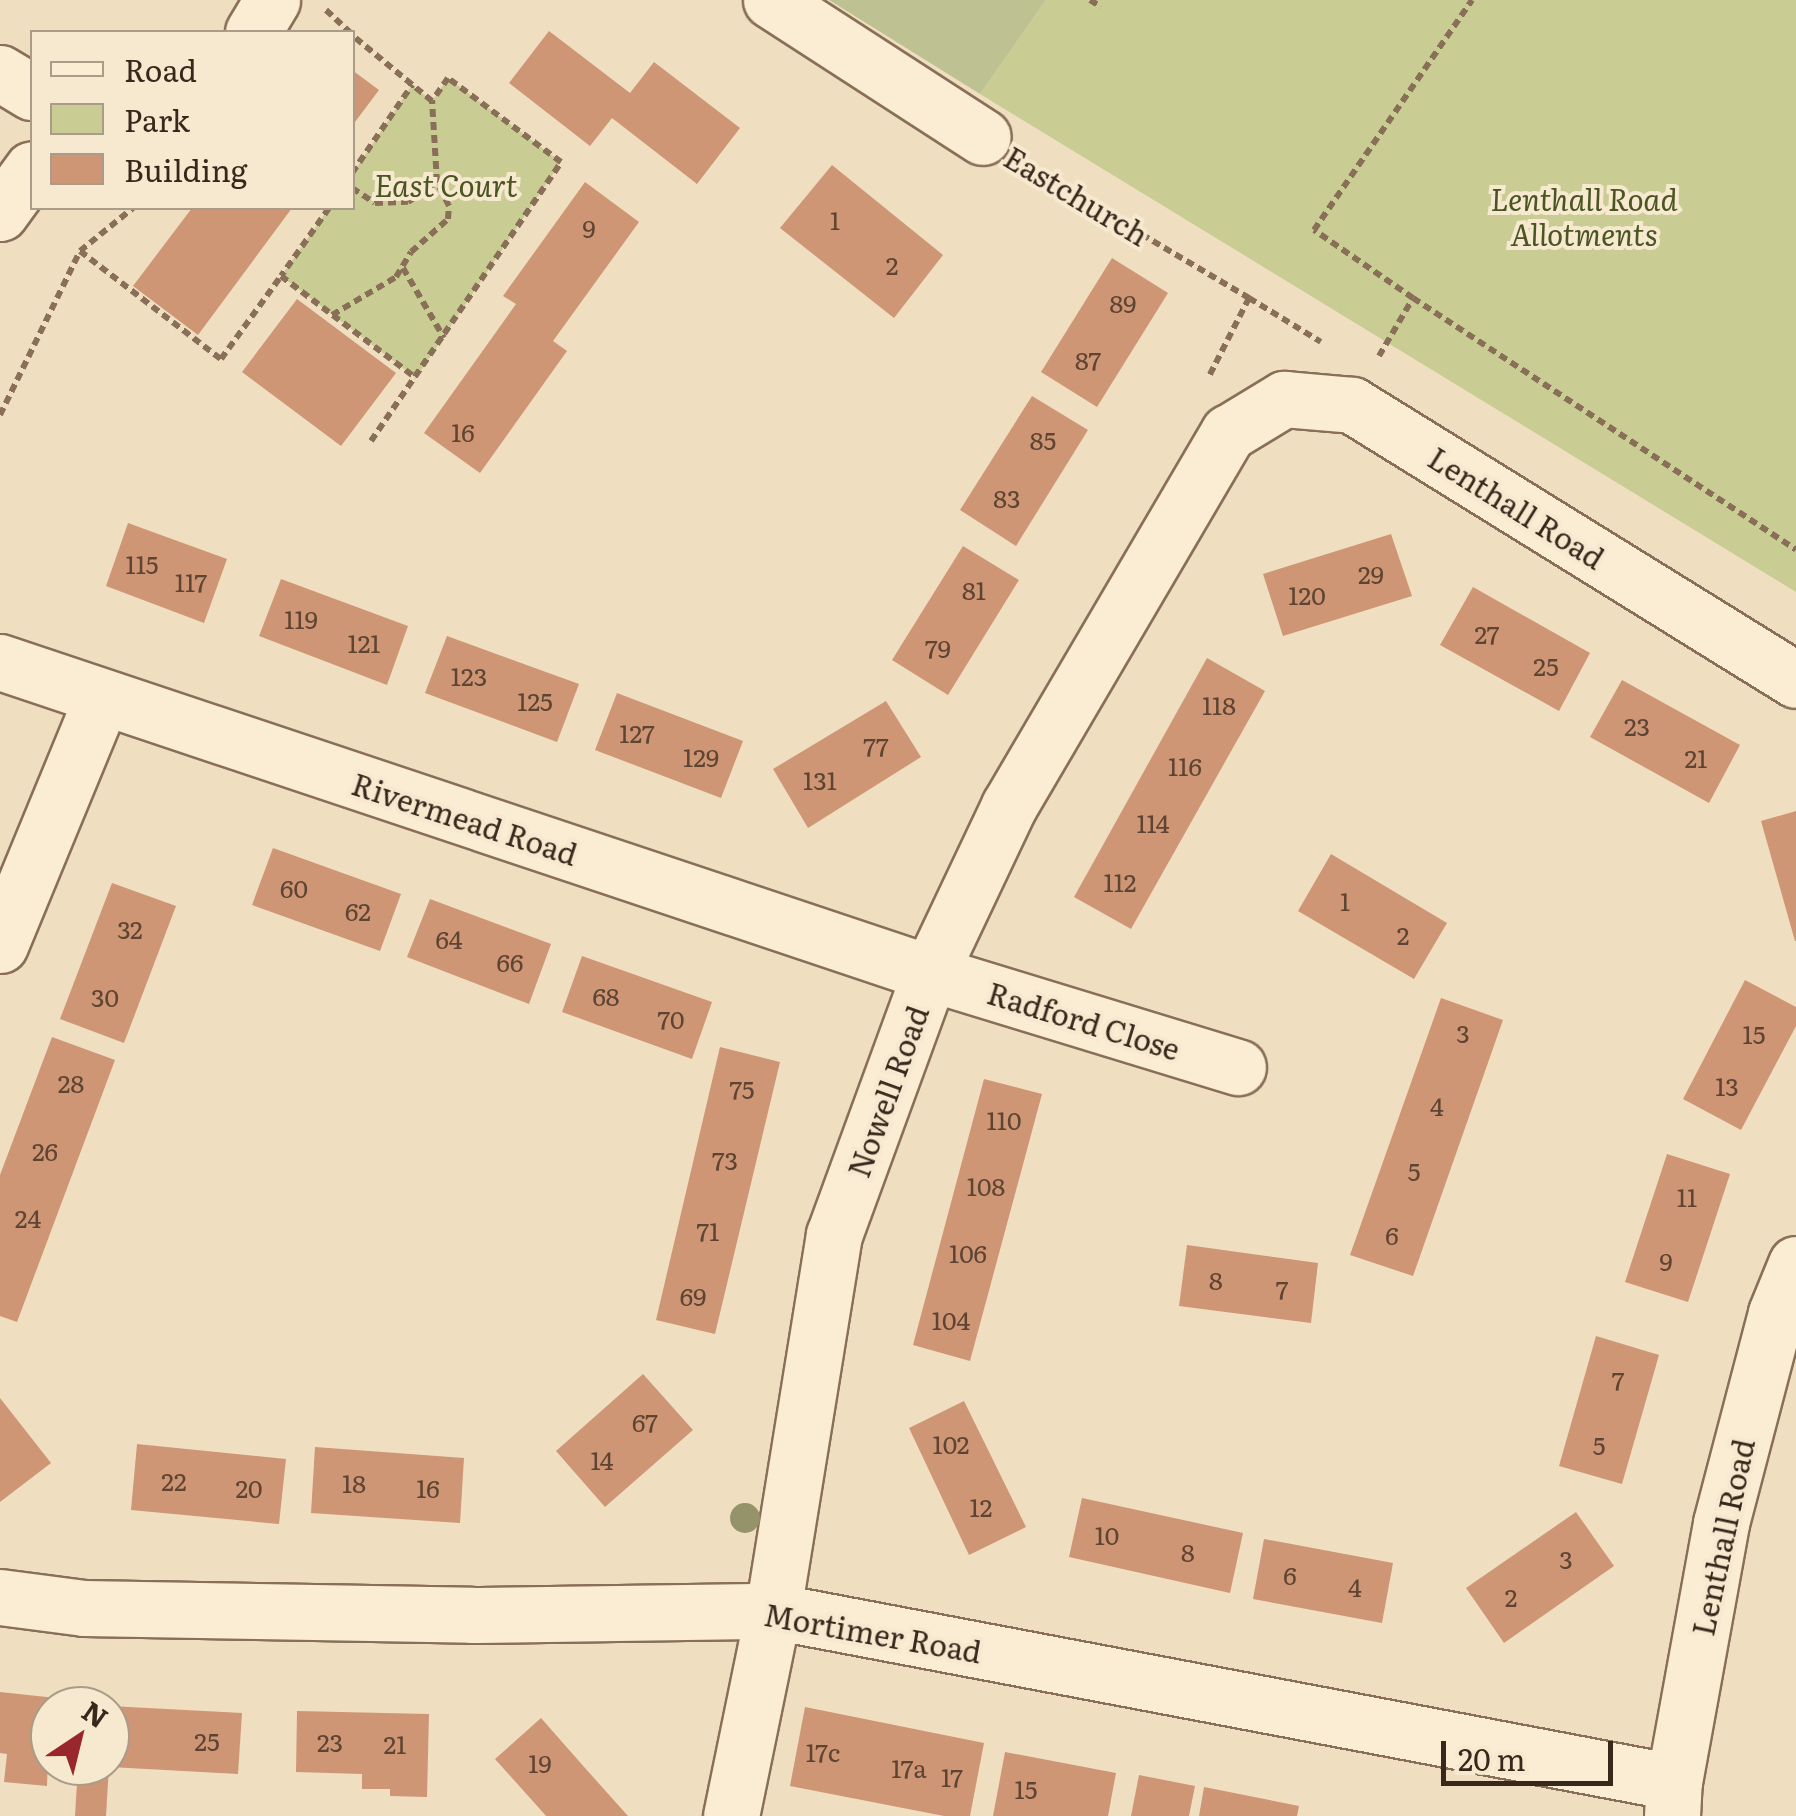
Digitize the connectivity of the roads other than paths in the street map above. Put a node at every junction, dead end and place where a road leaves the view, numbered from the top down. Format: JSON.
{"nodes":[{"id":1,"x":272,"y":0,"type":"edge"},
{"id":2,"x":771,"y":0,"type":"edge"},
{"id":3,"x":254,"y":30,"type":"edge"},
{"id":4,"x":0,"y":73,"type":"edge"},
{"id":5,"x":30,"y":91,"type":"edge"},
{"id":6,"x":983,"y":137,"type":"road end"},
{"id":7,"x":30,"y":172,"type":"edge"},
{"id":8,"x":0,"y":212,"type":"edge"},
{"id":9,"x":1228,"y":434,"type":"joint"},
{"id":10,"x":0,"y":662,"type":"edge"},
{"id":11,"x":1796,"y":680,"type":"edge"},
{"id":12,"x":102,"y":698,"type":"junction"},
{"id":13,"x":0,"y":945,"type":"edge"},
{"id":14,"x":930,"y":973,"type":"junction"},
{"id":15,"x":1238,"y":1067,"type":"dead end"},
{"id":16,"x":1796,"y":1264,"type":"edge"},
{"id":17,"x":0,"y":1597,"type":"edge"},
{"id":18,"x":772,"y":1610,"type":"junction"},
{"id":19,"x":1673,"y":1799,"type":"edge"},
{"id":20,"x":731,"y":1816,"type":"edge"}],
"edges":[{"from":1,"to":3,"type":"street"},
{"from":2,"to":6,"type":"street","name":"Eastchurch"},
{"from":4,"to":5,"type":"street"},
{"from":7,"to":8,"type":"street"},
{"from":9,"to":11,"type":"street","name":"Lenthall Road"},
{"from":9,"to":14,"type":"street","name":"Nowell Road"},
{"from":10,"to":12,"type":"street","name":"Rivermead Road"},
{"from":12,"to":13,"type":"street"},
{"from":12,"to":14,"type":"street","name":"Rivermead Road"},
{"from":14,"to":15,"type":"street","name":"Radford Close"},
{"from":14,"to":18,"type":"street","name":"Nowell Road"},
{"from":16,"to":19,"type":"street","name":"Lenthall Road"},
{"from":17,"to":18,"type":"street","name":"Mortimer Road"},
{"from":18,"to":19,"type":"street","name":"Mortimer Road"},
{"from":18,"to":20,"type":"street","name":"Nowell Road"}]}
